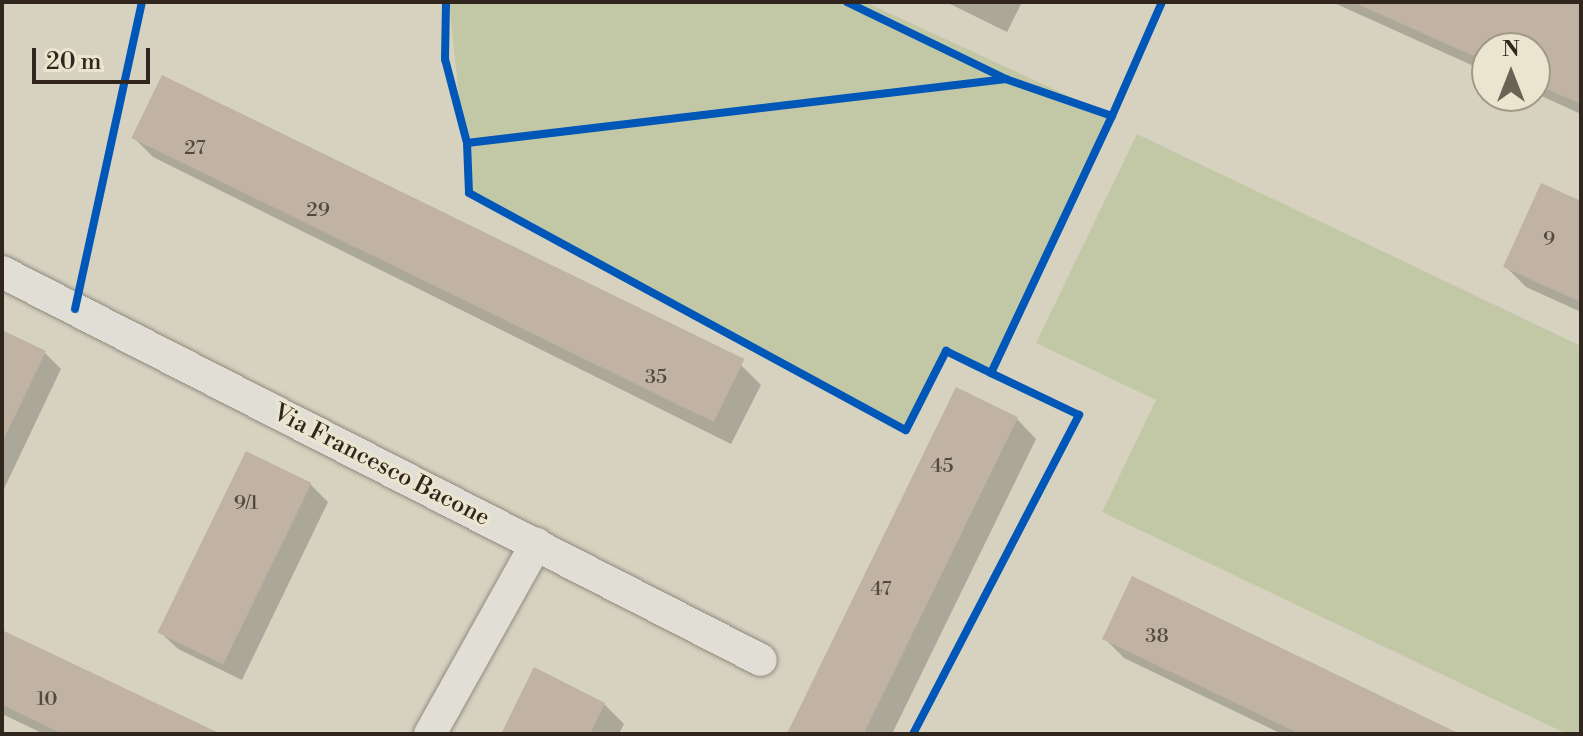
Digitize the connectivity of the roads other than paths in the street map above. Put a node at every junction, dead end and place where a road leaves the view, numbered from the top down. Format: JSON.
{"nodes":[{"id":1,"x":2,"y":272,"type":"edge"},
{"id":2,"x":536,"y":544,"type":"junction"},
{"id":3,"x":761,"y":660,"type":"dead end"},
{"id":4,"x":430,"y":734,"type":"edge"}],
"edges":[{"from":1,"to":2,"type":"street","name":"Via Francesco Bacone"},
{"from":2,"to":3,"type":"street","name":"Via Francesco Bacone"},
{"from":2,"to":4,"type":"street"}]}
